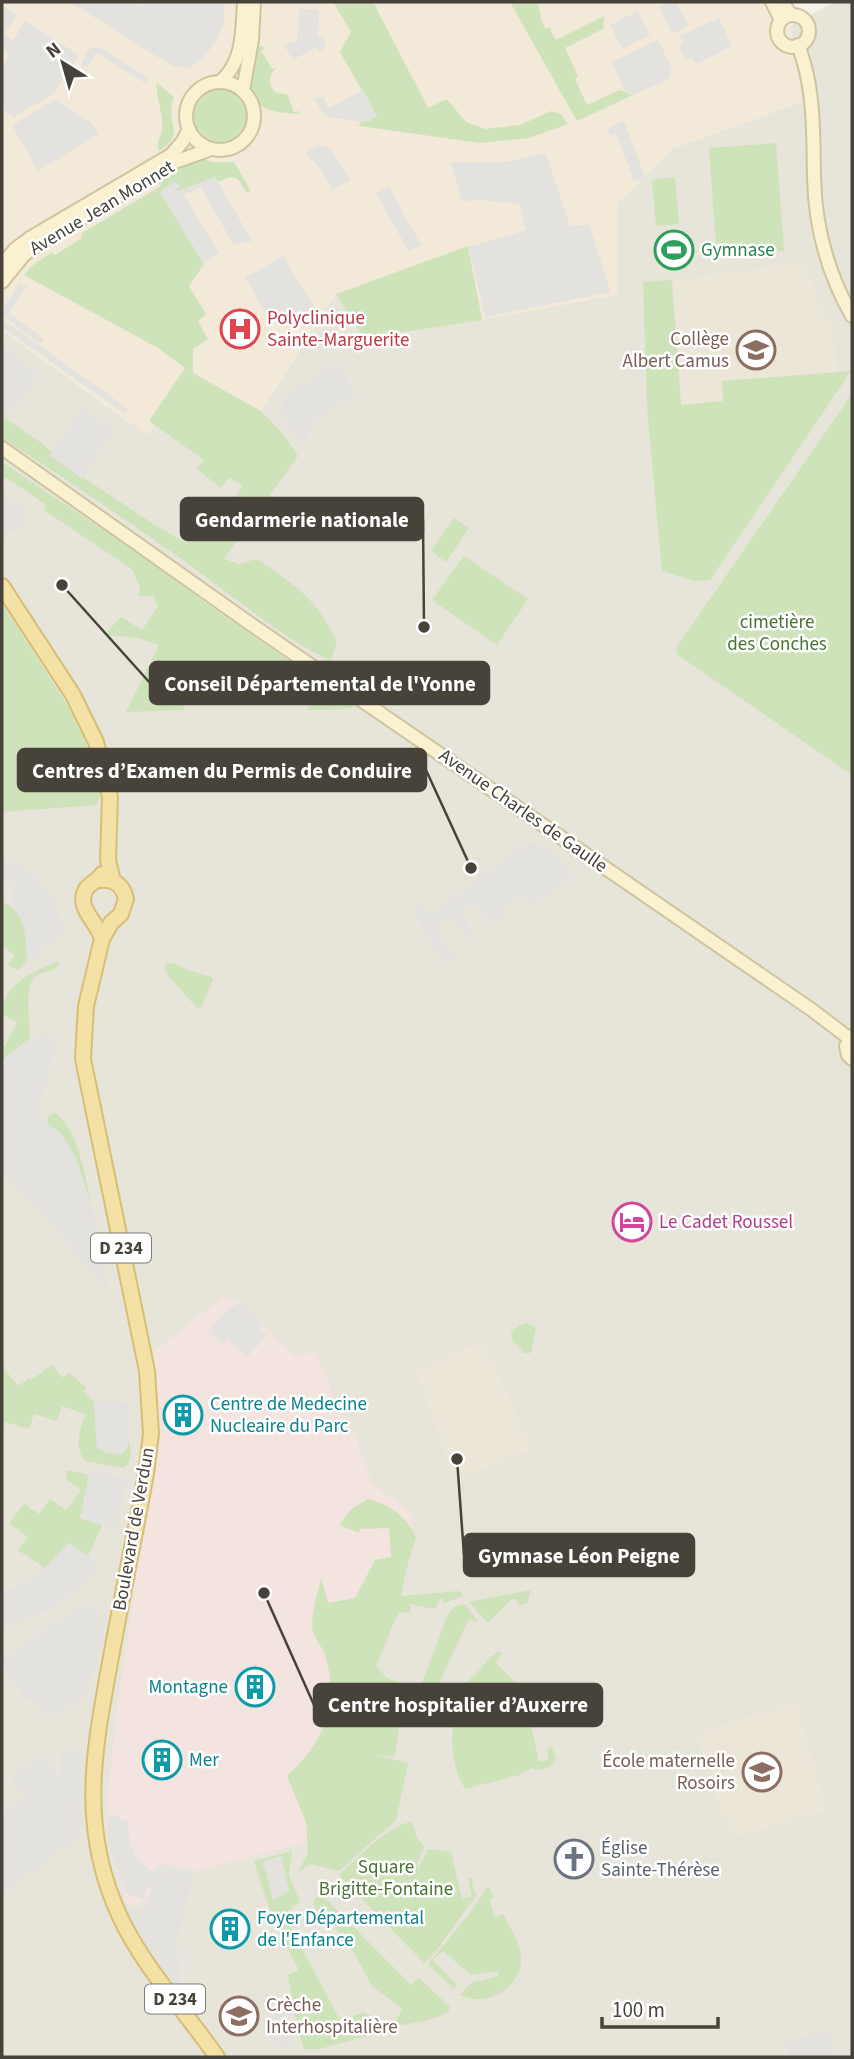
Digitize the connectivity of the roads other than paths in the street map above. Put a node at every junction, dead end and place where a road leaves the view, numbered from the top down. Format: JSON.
{"nodes":[{"id":1,"x":244,"y":2,"type":"edge"},
{"id":2,"x":254,"y":2,"type":"edge"},
{"id":3,"x":772,"y":2,"type":"edge"},
{"id":4,"x":782,"y":2,"type":"edge"},
{"id":5,"x":786,"y":18,"type":"junction"},
{"id":6,"x":798,"y":46,"type":"junction"},
{"id":7,"x":220,"y":82,"type":"junction"},
{"id":8,"x":243,"y":91,"type":"junction"},
{"id":9,"x":189,"y":129,"type":"junction"},
{"id":10,"x":211,"y":149,"type":"junction"},
{"id":11,"x":2,"y":265,"type":"edge"},
{"id":12,"x":2,"y":282,"type":"edge"},
{"id":13,"x":852,"y":316,"type":"edge"},
{"id":14,"x":2,"y":450,"type":"edge"},
{"id":15,"x":2,"y":586,"type":"edge"},
{"id":16,"x":106,"y":880,"type":"junction"},
{"id":17,"x":92,"y":918,"type":"junction"},
{"id":18,"x":116,"y":919,"type":"junction"},
{"id":19,"x":102,"y":939,"type":"junction"},
{"id":20,"x":851,"y":1037,"type":"edge"},
{"id":21,"x":852,"y":1059,"type":"edge"},
{"id":22,"x":214,"y":2053,"type":"edge"}],
"edges":[{"from":1,"to":7,"type":"street"},
{"from":2,"to":8,"type":"street"},
{"from":3,"to":5,"type":"street"},
{"from":4,"to":5,"type":"street"},
{"from":5,"to":6,"type":"street"},
{"from":5,"to":6,"type":"street"},
{"from":6,"to":13,"type":"street"},
{"from":7,"to":8,"type":"street"},
{"from":7,"to":9,"type":"street"},
{"from":8,"to":10,"type":"street"},
{"from":9,"to":10,"type":"street"},
{"from":9,"to":11,"type":"street","name":"Avenue Jean Monnet"},
{"from":10,"to":12,"type":"street","name":"Avenue Jean Monnet"},
{"from":14,"to":20,"type":"street","name":"Avenue Charles de Gaulle"},
{"from":15,"to":16,"type":"main road"},
{"from":16,"to":17,"type":"main road"},
{"from":16,"to":18,"type":"main road"},
{"from":17,"to":18,"type":"main road"},
{"from":17,"to":19,"type":"main road"},
{"from":18,"to":19,"type":"main road","number":"D 234"},
{"from":19,"to":22,"type":"main road","name":"Boulevard de Verdun","number":"D 234"},
{"from":20,"to":21,"type":"street"}]}
